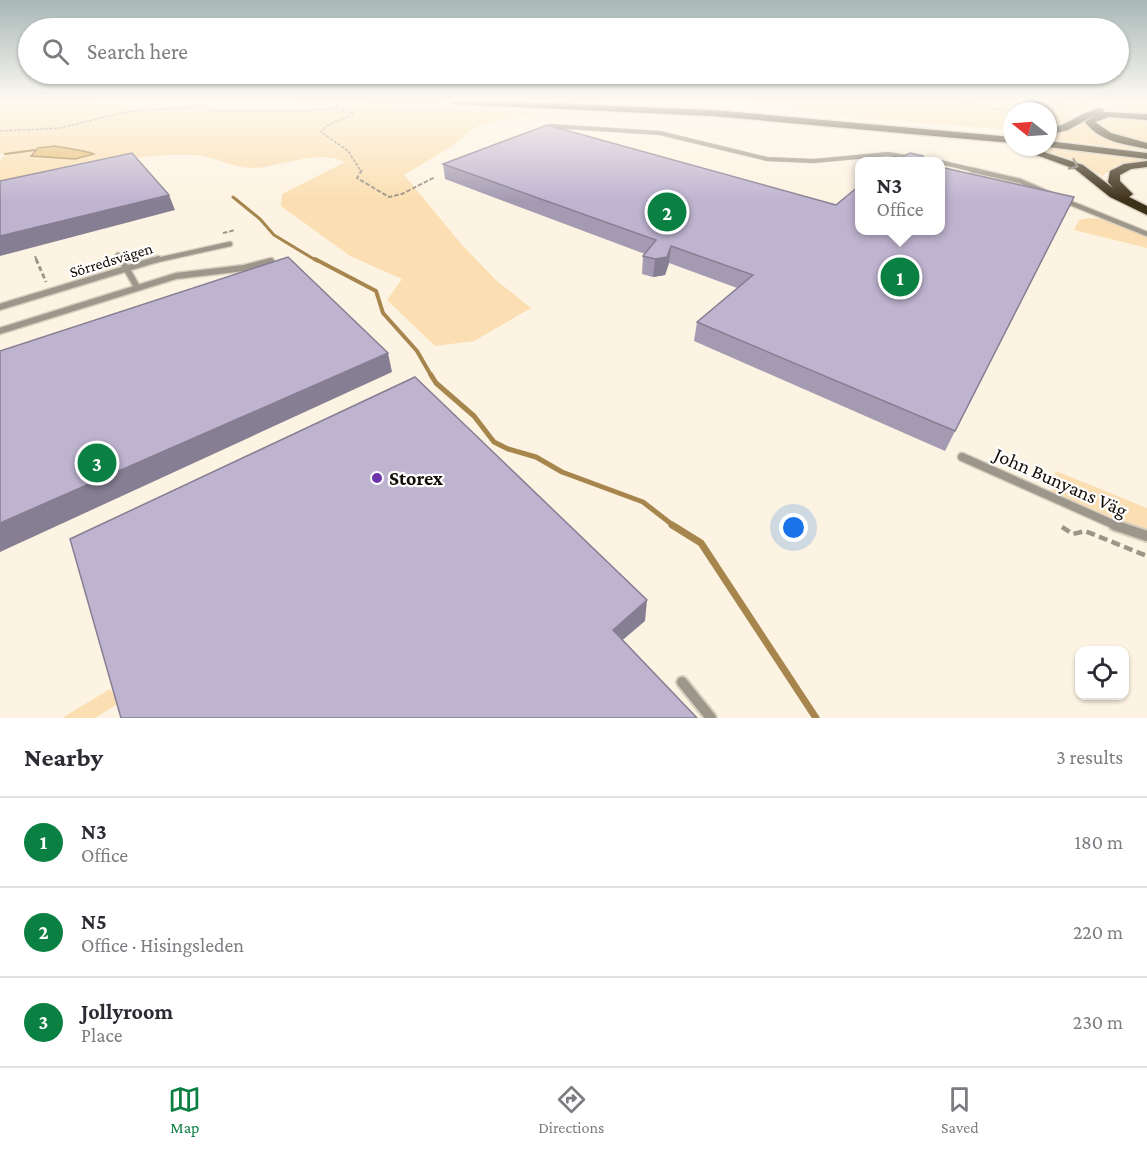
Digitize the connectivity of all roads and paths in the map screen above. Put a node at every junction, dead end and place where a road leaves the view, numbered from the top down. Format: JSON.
{"nodes":[{"id":1,"x":323,"y":135,"type":"edge"},
{"id":2,"x":666,"y":135,"type":"edge"},
{"id":3,"x":942,"y":135,"type":"edge"},
{"id":4,"x":964,"y":135,"type":"edge"},
{"id":5,"x":971,"y":135,"type":"edge"},
{"id":6,"x":1107,"y":135,"type":"edge"},
{"id":7,"x":1003,"y":138,"type":"edge"},
{"id":8,"x":1003,"y":138,"type":"edge"},
{"id":9,"x":1003,"y":144,"type":"edge"},
{"id":10,"x":1057,"y":144,"type":"edge"},
{"id":11,"x":1147,"y":146,"type":"edge"},
{"id":12,"x":1147,"y":154,"type":"edge"},
{"id":13,"x":1046,"y":156,"type":"edge"},
{"id":14,"x":906,"y":157,"type":"edge"},
{"id":15,"x":945,"y":163,"type":"edge"},
{"id":16,"x":1147,"y":164,"type":"edge"},
{"id":17,"x":435,"y":177,"type":"dead end"},
{"id":18,"x":1147,"y":205,"type":"edge"},
{"id":19,"x":1147,"y":211,"type":"edge"},
{"id":20,"x":1147,"y":234,"type":"edge"},
{"id":21,"x":230,"y":244,"type":"dead end"},
{"id":22,"x":118,"y":255,"type":"dead end"},
{"id":23,"x":35,"y":256,"type":"dead end"},
{"id":24,"x":271,"y":261,"type":"edge"},
{"id":25,"x":127,"y":269,"type":"junction"},
{"id":26,"x":137,"y":287,"type":"junction"},
{"id":27,"x":50,"y":292,"type":"junction"},
{"id":28,"x":0,"y":307,"type":"edge"},
{"id":29,"x":0,"y":331,"type":"edge"},
{"id":30,"x":962,"y":457,"type":"dead end"},
{"id":31,"x":1062,"y":527,"type":"dead end"},
{"id":32,"x":1147,"y":536,"type":"edge"},
{"id":33,"x":1147,"y":556,"type":"edge"},
{"id":34,"x":682,"y":682,"type":"dead end"},
{"id":35,"x":711,"y":718,"type":"edge"}],
"edges":[{"from":1,"to":17,"type":"path"},
{"from":2,"to":14,"type":"lane"},
{"from":3,"to":9,"type":"highway"},
{"from":4,"to":7,"type":"highway"},
{"from":5,"to":8,"type":"highway"},
{"from":6,"to":11,"type":"highway"},
{"from":10,"to":12,"type":"highway"},
{"from":13,"to":19,"type":"highway","one_way":true},
{"from":15,"to":20,"type":"lane"},
{"from":16,"to":18,"type":"highway"},
{"from":21,"to":25,"type":"lane","name":"Sörredsvägen"},
{"from":22,"to":25,"type":"lane"},
{"from":23,"to":27,"type":"path"},
{"from":24,"to":26,"type":"lane"},
{"from":25,"to":26,"type":"lane"},
{"from":25,"to":27,"type":"lane","name":"Sörredsvägen"},
{"from":26,"to":29,"type":"lane"},
{"from":27,"to":28,"type":"lane","name":"Sörredsvägen"},
{"from":30,"to":32,"type":"lane","name":"John Bunyans Väg"},
{"from":31,"to":33,"type":"path"},
{"from":34,"to":35,"type":"lane"}]}
